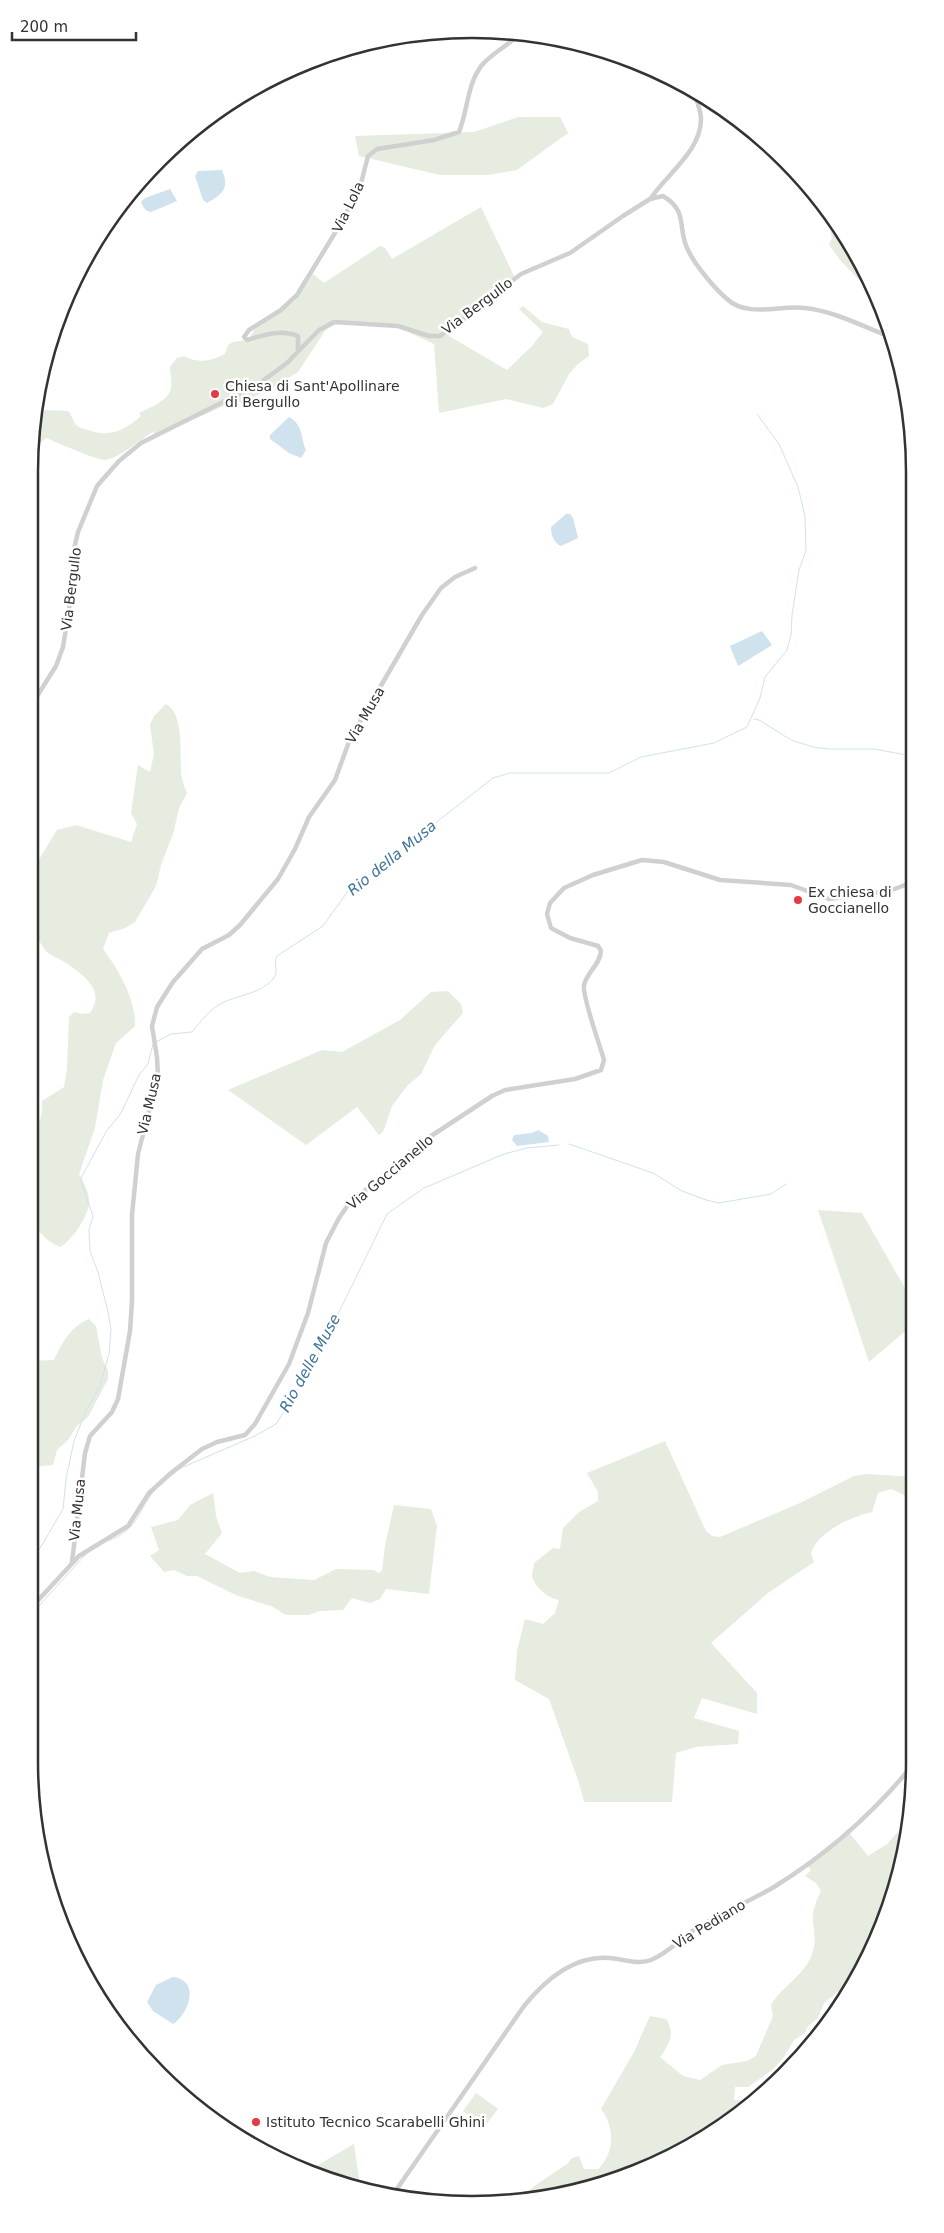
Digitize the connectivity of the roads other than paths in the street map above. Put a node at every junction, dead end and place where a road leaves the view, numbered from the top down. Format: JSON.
{"nodes":[{"id":1,"x":512,"y":39,"type":"edge"},
{"id":2,"x":697,"y":101,"type":"edge"},
{"id":3,"x":650,"y":200,"type":"junction"},
{"id":4,"x":884,"y":334,"type":"edge"},
{"id":5,"x":298,"y":352,"type":"junction"},
{"id":6,"x":475,"y":568,"type":"dead end"},
{"id":7,"x":38,"y":694,"type":"edge"},
{"id":8,"x":906,"y":884,"type":"edge"},
{"id":9,"x":71,"y":1563,"type":"junction"},
{"id":10,"x":38,"y":1600,"type":"edge"},
{"id":11,"x":906,"y":1773,"type":"edge"},
{"id":12,"x":397,"y":2189,"type":"edge"}],
"edges":[{"from":1,"to":5,"type":"street","name":"Via Lola"},
{"from":2,"to":3,"type":"street","name":"Via Bergullo"},
{"from":3,"to":4,"type":"street"},
{"from":3,"to":5,"type":"street","name":"Via Bergullo"},
{"from":5,"to":7,"type":"street","name":"Via Bergullo"},
{"from":6,"to":9,"type":"street","name":"Via Musa"},
{"from":8,"to":9,"type":"street","name":"Via Goccianello"},
{"from":9,"to":10,"type":"street","name":"Via Goccianello"},
{"from":11,"to":12,"type":"street","name":"Via Pediano"}]}
